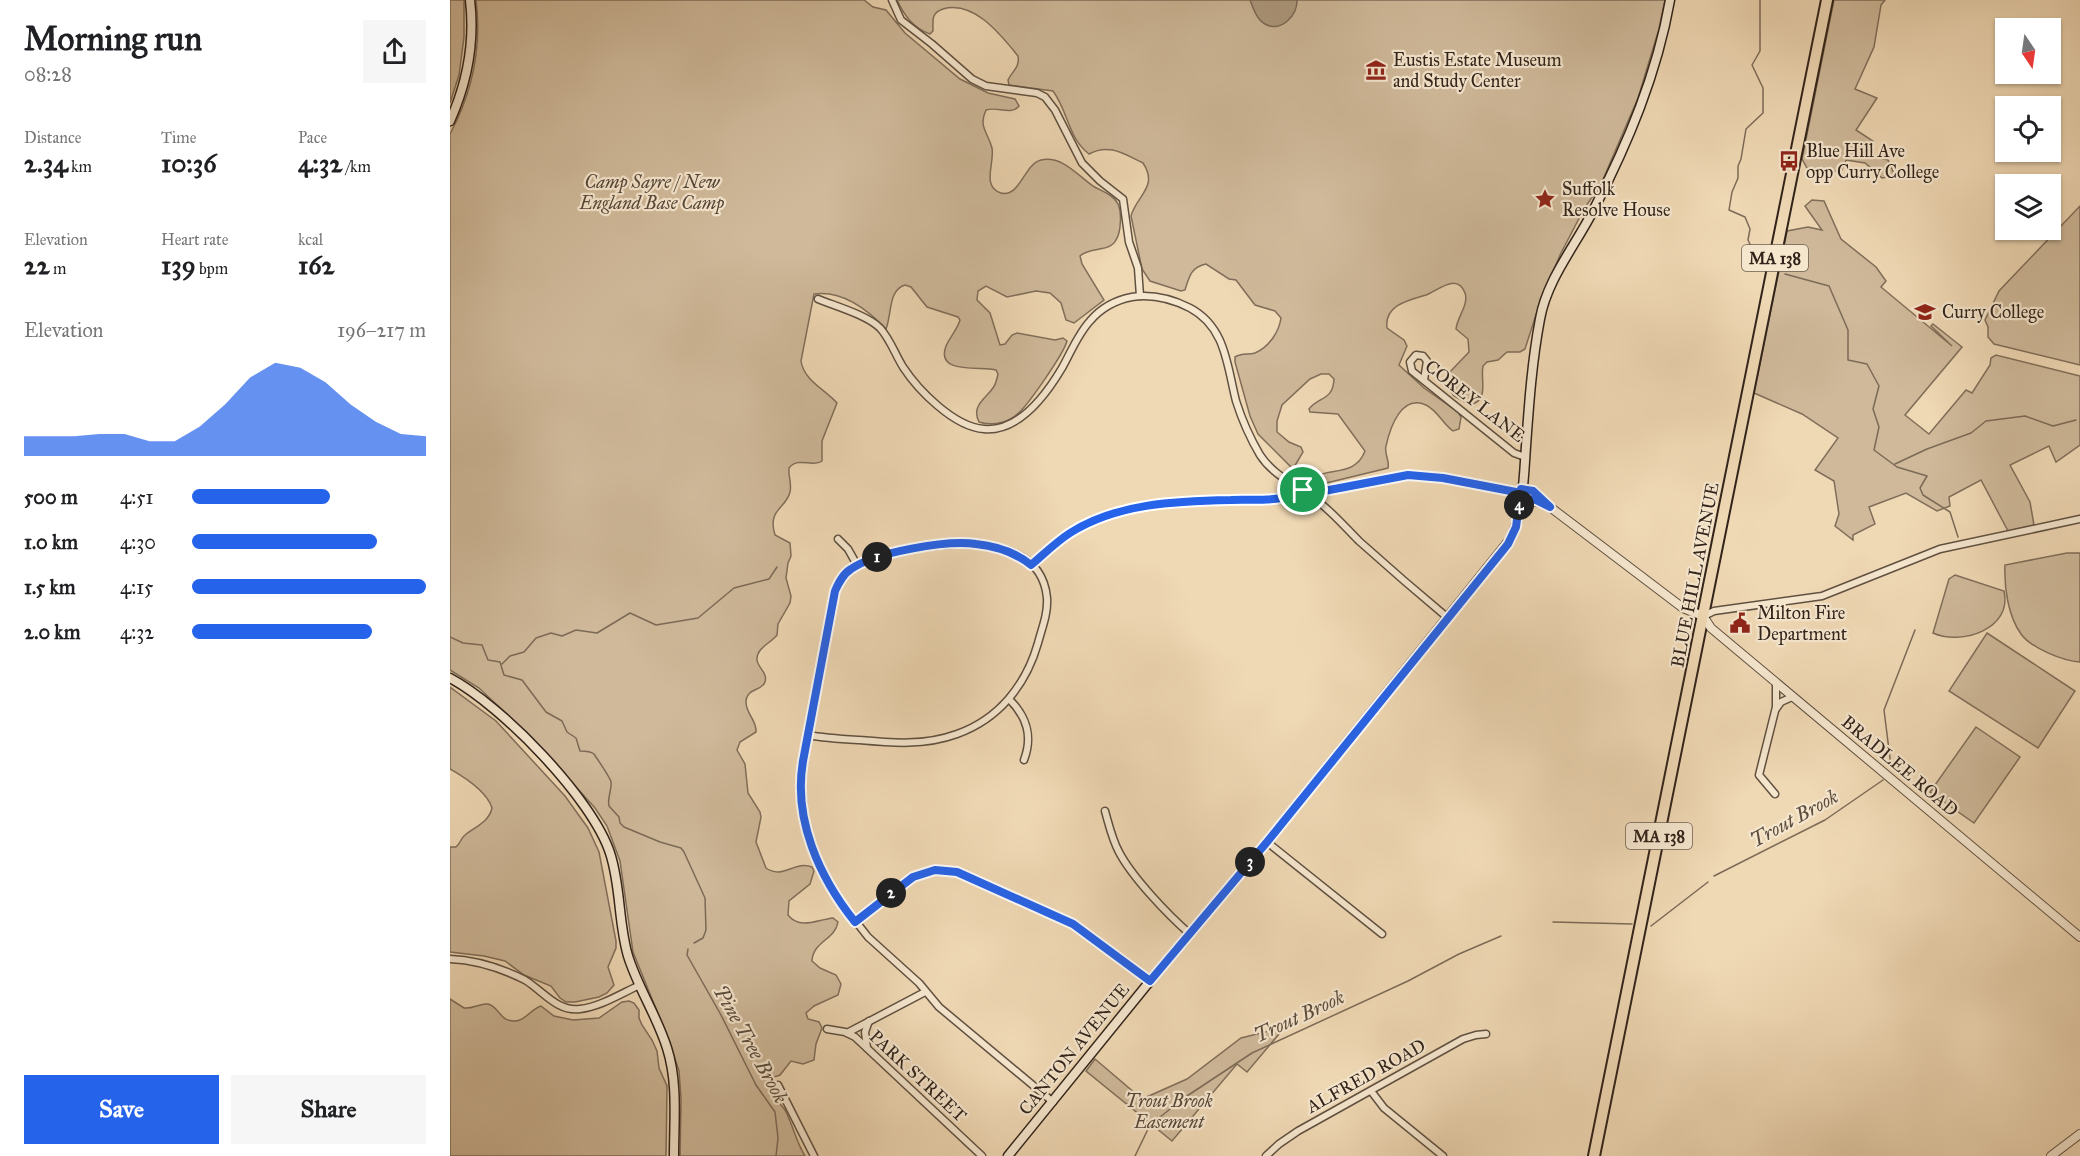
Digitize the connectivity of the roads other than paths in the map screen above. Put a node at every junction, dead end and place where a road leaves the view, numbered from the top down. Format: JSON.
{"nodes":[{"id":1,"x":470,"y":0,"type":"edge"},
{"id":2,"x":892,"y":0,"type":"edge"},
{"id":3,"x":1670,"y":0,"type":"edge"},
{"id":4,"x":1827,"y":0,"type":"edge"},
{"id":5,"x":450,"y":121,"type":"edge"},
{"id":6,"x":1140,"y":296,"type":"junction"},
{"id":7,"x":818,"y":300,"type":"dead end"},
{"id":8,"x":1424,"y":380,"type":"junction"},
{"id":9,"x":1525,"y":457,"type":"junction"},
{"id":10,"x":1303,"y":490,"type":"junction"},
{"id":11,"x":1521,"y":494,"type":"junction"},
{"id":12,"x":1313,"y":497,"type":"junction"},
{"id":13,"x":2080,"y":519,"type":"edge"},
{"id":14,"x":838,"y":539,"type":"dead end"},
{"id":15,"x":857,"y":565,"type":"junction"},
{"id":16,"x":1031,"y":565,"type":"junction"},
{"id":17,"x":1703,"y":616,"type":"junction"},
{"id":18,"x":1448,"y":618,"type":"junction"},
{"id":19,"x":450,"y":678,"type":"edge"},
{"id":20,"x":1776,"y":683,"type":"junction"},
{"id":21,"x":1792,"y":697,"type":"junction"},
{"id":22,"x":1009,"y":699,"type":"junction"},
{"id":23,"x":1775,"y":712,"type":"junction"},
{"id":24,"x":808,"y":735,"type":"junction"},
{"id":25,"x":1024,"y":760,"type":"dead end"},
{"id":26,"x":1775,"y":795,"type":"dead end"},
{"id":27,"x":1105,"y":812,"type":"dead end"},
{"id":28,"x":1267,"y":842,"type":"junction"},
{"id":29,"x":855,"y":922,"type":"junction"},
{"id":30,"x":1190,"y":934,"type":"junction"},
{"id":31,"x":1382,"y":934,"type":"dead end"},
{"id":32,"x":2080,"y":937,"type":"edge"},
{"id":33,"x":450,"y":959,"type":"edge"},
{"id":34,"x":1150,"y":981,"type":"junction"},
{"id":35,"x":640,"y":985,"type":"junction"},
{"id":36,"x":925,"y":992,"type":"junction"},
{"id":37,"x":870,"y":1021,"type":"junction"},
{"id":38,"x":827,"y":1029,"type":"dead end"},
{"id":39,"x":847,"y":1033,"type":"junction"},
{"id":40,"x":1486,"y":1034,"type":"dead end"},
{"id":41,"x":867,"y":1049,"type":"junction"},
{"id":42,"x":778,"y":1085,"type":"dead end"},
{"id":43,"x":1371,"y":1091,"type":"junction"},
{"id":44,"x":1053,"y":1102,"type":"junction"},
{"id":45,"x":2080,"y":1134,"type":"edge"},
{"id":46,"x":674,"y":1156,"type":"edge"},
{"id":47,"x":814,"y":1156,"type":"edge"},
{"id":48,"x":982,"y":1156,"type":"edge"},
{"id":49,"x":1008,"y":1156,"type":"edge"},
{"id":50,"x":1266,"y":1156,"type":"edge"},
{"id":51,"x":1443,"y":1156,"type":"edge"},
{"id":52,"x":1594,"y":1156,"type":"edge"},
{"id":53,"x":2051,"y":1156,"type":"edge"}],
"edges":[{"from":1,"to":5,"type":"main road"},
{"from":2,"to":6,"type":"street"},
{"from":3,"to":9,"type":"main road","name":"CANTON AVENUE"},
{"from":4,"to":17,"type":"highway","name":"BLUE HILL AVENUE","number":"MA 138"},
{"from":6,"to":7,"type":"street"},
{"from":6,"to":10,"type":"street"},
{"from":8,"to":8,"type":"street","name":"COREY LANE"},
{"from":8,"to":9,"type":"street","name":"COREY LANE"},
{"from":9,"to":11,"type":"main road","name":"CANTON AVENUE"},
{"from":10,"to":12,"type":"street"},
{"from":10,"to":16,"type":"street"},
{"from":11,"to":12,"type":"street"},
{"from":11,"to":17,"type":"street"},
{"from":11,"to":18,"type":"main road","name":"CANTON AVENUE"},
{"from":12,"to":18,"type":"street"},
{"from":13,"to":17,"type":"street"},
{"from":14,"to":15,"type":"street"},
{"from":15,"to":16,"type":"street"},
{"from":15,"to":24,"type":"street"},
{"from":16,"to":22,"type":"street"},
{"from":17,"to":20,"type":"street","name":"BRADLEE ROAD"},
{"from":17,"to":52,"type":"highway","name":"BLUE HILL AVENUE","number":"MA 138"},
{"from":18,"to":28,"type":"main road","name":"CANTON AVENUE"},
{"from":19,"to":35,"type":"main road"},
{"from":20,"to":21,"type":"street","name":"BRADLEE ROAD"},
{"from":20,"to":23,"type":"street"},
{"from":21,"to":23,"type":"street"},
{"from":21,"to":32,"type":"street","name":"BRADLEE ROAD"},
{"from":22,"to":24,"type":"street"},
{"from":22,"to":25,"type":"street"},
{"from":23,"to":26,"type":"street"},
{"from":24,"to":29,"type":"street"},
{"from":27,"to":30,"type":"street"},
{"from":28,"to":30,"type":"main road","name":"CANTON AVENUE"},
{"from":28,"to":31,"type":"street"},
{"from":29,"to":34,"type":"street"},
{"from":29,"to":36,"type":"street"},
{"from":30,"to":34,"type":"main road","name":"CANTON AVENUE"},
{"from":33,"to":35,"type":"street"},
{"from":34,"to":44,"type":"main road","name":"CANTON AVENUE"},
{"from":35,"to":46,"type":"main road"},
{"from":36,"to":37,"type":"street"},
{"from":36,"to":44,"type":"street"},
{"from":37,"to":39,"type":"street"},
{"from":37,"to":41,"type":"street"},
{"from":38,"to":39,"type":"street","name":"PARK STREET"},
{"from":39,"to":41,"type":"street","name":"PARK STREET"},
{"from":40,"to":43,"type":"street","name":"ALFRED ROAD"},
{"from":41,"to":48,"type":"street","name":"PARK STREET"},
{"from":42,"to":47,"type":"street"},
{"from":43,"to":50,"type":"street","name":"ALFRED ROAD"},
{"from":43,"to":51,"type":"street"},
{"from":44,"to":49,"type":"main road","name":"CANTON AVENUE"},
{"from":45,"to":53,"type":"street"}]}
